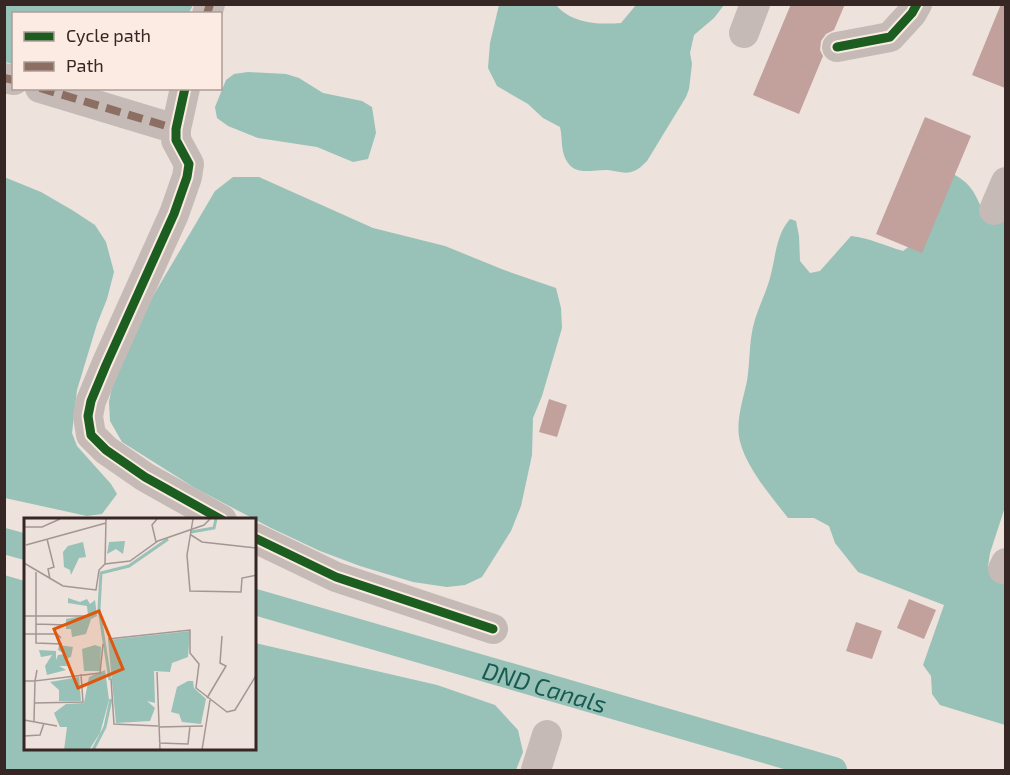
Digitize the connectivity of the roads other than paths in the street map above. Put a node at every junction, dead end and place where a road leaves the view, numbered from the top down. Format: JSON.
{"nodes":[{"id":1,"x":755,"y":4,"type":"edge"},
{"id":2,"x":917,"y":4,"type":"edge"},
{"id":3,"x":744,"y":33,"type":"dead end"},
{"id":4,"x":837,"y":47,"type":"dead end"},
{"id":5,"x":47,"y":90,"type":"edge"},
{"id":6,"x":185,"y":90,"type":"edge"},
{"id":7,"x":176,"y":129,"type":"junction"},
{"id":8,"x":1005,"y":182,"type":"edge"},
{"id":9,"x":994,"y":210,"type":"dead end"},
{"id":10,"x":218,"y":518,"type":"edge"},
{"id":11,"x":256,"y":538,"type":"edge"},
{"id":12,"x":493,"y":629,"type":"dead end"},
{"id":13,"x":547,"y":735,"type":"dead end"},
{"id":14,"x":536,"y":771,"type":"edge"}],
"edges":[{"from":1,"to":3,"type":"street"},
{"from":2,"to":4,"type":"street"},
{"from":5,"to":7,"type":"street"},
{"from":6,"to":7,"type":"street"},
{"from":7,"to":10,"type":"street"},
{"from":8,"to":9,"type":"street"},
{"from":11,"to":12,"type":"street"},
{"from":13,"to":14,"type":"street"}]}
